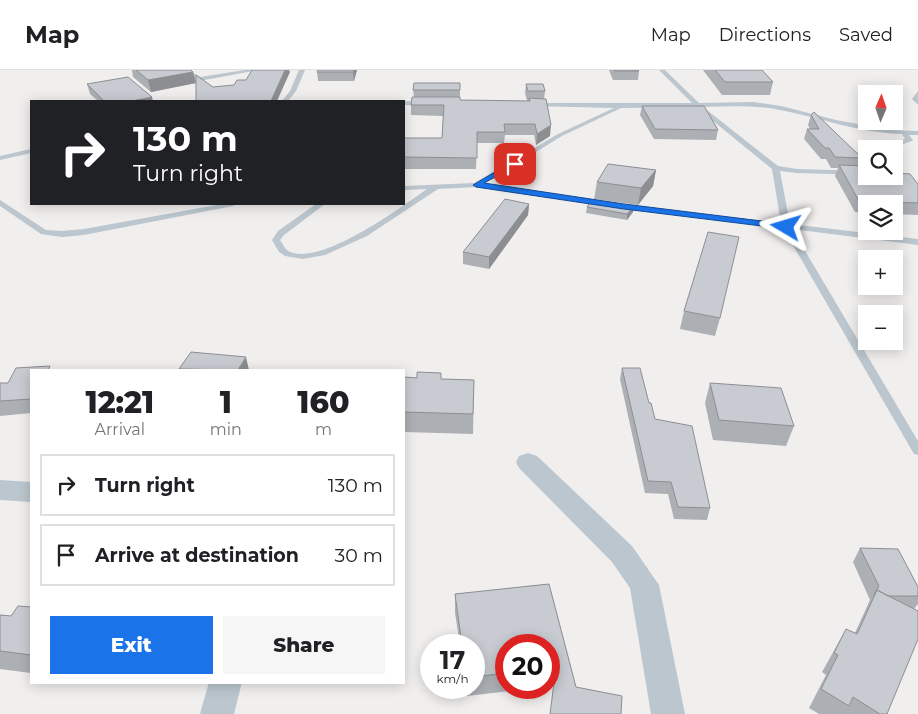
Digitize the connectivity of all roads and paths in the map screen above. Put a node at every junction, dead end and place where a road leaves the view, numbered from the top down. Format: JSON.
{"nodes":[{"id":1,"x":185,"y":70,"type":"edge"},
{"id":2,"x":256,"y":70,"type":"edge"},
{"id":3,"x":302,"y":70,"type":"edge"},
{"id":4,"x":662,"y":70,"type":"edge"},
{"id":5,"x":918,"y":94,"type":"edge"},
{"id":6,"x":286,"y":100,"type":"edge"},
{"id":7,"x":405,"y":103,"type":"edge"},
{"id":8,"x":918,"y":103,"type":"edge"},
{"id":9,"x":428,"y":104,"type":"edge"},
{"id":10,"x":521,"y":104,"type":"edge"},
{"id":11,"x":696,"y":104,"type":"junction"},
{"id":12,"x":622,"y":106,"type":"junction"},
{"id":13,"x":904,"y":133,"type":"junction"},
{"id":14,"x":918,"y":133,"type":"edge"},
{"id":15,"x":903,"y":142,"type":"edge"},
{"id":16,"x":30,"y":151,"type":"edge"},
{"id":17,"x":0,"y":158,"type":"edge"},
{"id":18,"x":776,"y":168,"type":"junction"},
{"id":19,"x":857,"y":172,"type":"edge"},
{"id":20,"x":476,"y":185,"type":"junction"},
{"id":21,"x":437,"y":186,"type":"junction"},
{"id":22,"x":405,"y":188,"type":"edge"},
{"id":23,"x":0,"y":202,"type":"edge"},
{"id":24,"x":222,"y":205,"type":"edge"},
{"id":25,"x":321,"y":205,"type":"edge"},
{"id":26,"x":786,"y":227,"type":"junction"},
{"id":27,"x":918,"y":242,"type":"edge"},
{"id":28,"x":918,"y":450,"type":"edge"},
{"id":29,"x":528,"y":462,"type":"dead end"},
{"id":30,"x":0,"y":490,"type":"edge"},
{"id":31,"x":30,"y":492,"type":"edge"},
{"id":32,"x":225,"y":684,"type":"edge"},
{"id":33,"x":217,"y":714,"type":"edge"},
{"id":34,"x":668,"y":714,"type":"edge"}],
"edges":[{"from":1,"to":2,"type":"lane"},
{"from":3,"to":6,"type":"lane"},
{"from":4,"to":11,"type":"lane"},
{"from":5,"to":8,"type":"lane"},
{"from":7,"to":9,"type":"lane"},
{"from":10,"to":12,"type":"lane"},
{"from":11,"to":12,"type":"lane"},
{"from":11,"to":13,"type":"lane"},
{"from":11,"to":18,"type":"lane"},
{"from":12,"to":20,"type":"lane"},
{"from":13,"to":14,"type":"lane"},
{"from":13,"to":15,"type":"lane"},
{"from":16,"to":17,"type":"lane"},
{"from":18,"to":19,"type":"lane"},
{"from":18,"to":26,"type":"lane"},
{"from":20,"to":21,"type":"lane"},
{"from":20,"to":26,"type":"lane"},
{"from":21,"to":22,"type":"lane"},
{"from":21,"to":25,"type":"lane"},
{"from":23,"to":24,"type":"lane"},
{"from":26,"to":27,"type":"lane"},
{"from":26,"to":28,"type":"lane"},
{"from":29,"to":34,"type":"street"},
{"from":30,"to":31,"type":"street"},
{"from":32,"to":33,"type":"street"}]}
